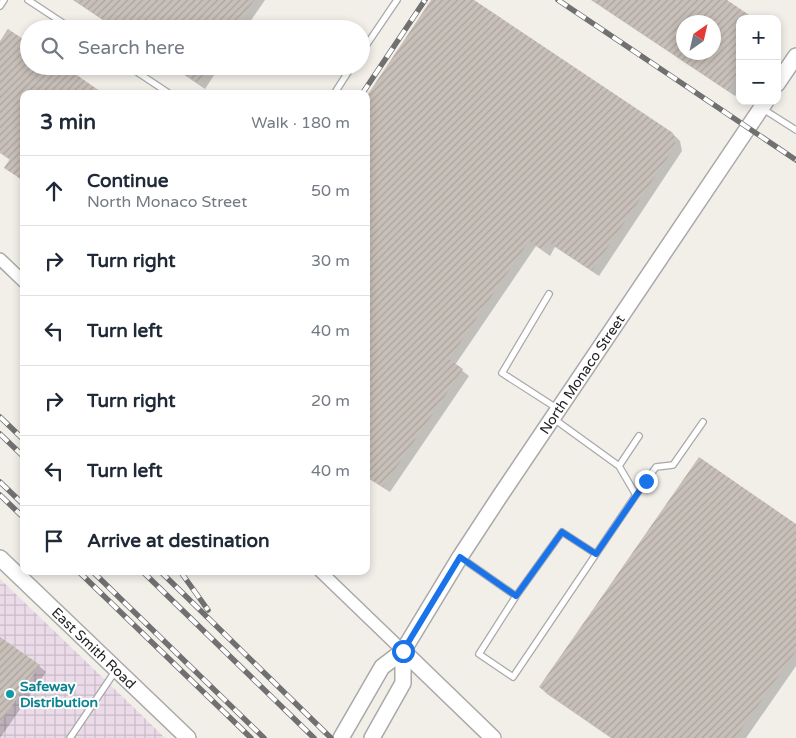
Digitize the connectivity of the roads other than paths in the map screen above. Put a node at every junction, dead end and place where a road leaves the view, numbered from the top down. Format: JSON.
{"nodes":[{"id":1,"x":4,"y":0,"type":"edge"},
{"id":2,"x":28,"y":0,"type":"edge"},
{"id":3,"x":397,"y":0,"type":"edge"},
{"id":4,"x":0,"y":6,"type":"edge"},
{"id":5,"x":58,"y":20,"type":"edge"},
{"id":6,"x":370,"y":40,"type":"edge"},
{"id":7,"x":796,"y":56,"type":"edge"},
{"id":8,"x":142,"y":75,"type":"edge"},
{"id":9,"x":346,"y":75,"type":"edge"},
{"id":10,"x":781,"y":78,"type":"edge"},
{"id":11,"x":164,"y":90,"type":"edge"},
{"id":12,"x":337,"y":90,"type":"edge"},
{"id":13,"x":763,"y":105,"type":"edge"},
{"id":14,"x":796,"y":130,"type":"edge"},
{"id":15,"x":0,"y":258,"type":"edge"},
{"id":16,"x":20,"y":278,"type":"edge"},
{"id":17,"x":549,"y":294,"type":"dead end"},
{"id":18,"x":555,"y":414,"type":"junction"},
{"id":19,"x":703,"y":422,"type":"dead end"},
{"id":20,"x":639,"y":436,"type":"dead end"},
{"id":21,"x":619,"y":466,"type":"junction"},
{"id":22,"x":636,"y":495,"type":"junction"},
{"id":23,"x":596,"y":554,"type":"junction"},
{"id":24,"x":460,"y":557,"type":"junction"},
{"id":25,"x":0,"y":558,"type":"edge"},
{"id":26,"x":324,"y":575,"type":"edge"},
{"id":27,"x":516,"y":596,"type":"junction"},
{"id":28,"x":403,"y":651,"type":"junction"},
{"id":29,"x":116,"y":670,"type":"junction"},
{"id":30,"x":70,"y":738,"type":"edge"},
{"id":31,"x":188,"y":738,"type":"edge"},
{"id":32,"x":341,"y":738,"type":"edge"},
{"id":33,"x":372,"y":738,"type":"edge"},
{"id":34,"x":493,"y":738,"type":"edge"}],
"edges":[{"from":1,"to":4,"type":"lane"},
{"from":2,"to":5,"type":"lane"},
{"from":3,"to":6,"type":"lane"},
{"from":7,"to":10,"type":"street"},
{"from":8,"to":11,"type":"lane"},
{"from":9,"to":12,"type":"lane"},
{"from":13,"to":14,"type":"lane"},
{"from":13,"to":18,"type":"street","name":"North Monaco Street"},
{"from":15,"to":16,"type":"street"},
{"from":17,"to":18,"type":"lane"},
{"from":18,"to":21,"type":"lane"},
{"from":18,"to":24,"type":"street","name":"North Monaco Street"},
{"from":19,"to":22,"type":"lane"},
{"from":20,"to":21,"type":"lane"},
{"from":21,"to":22,"type":"lane"},
{"from":22,"to":23,"type":"lane"},
{"from":23,"to":27,"type":"lane"},
{"from":23,"to":27,"type":"lane"},
{"from":24,"to":27,"type":"lane"},
{"from":24,"to":28,"type":"street","name":"North Monaco Street"},
{"from":25,"to":29,"type":"street","name":"East Smith Road"},
{"from":26,"to":28,"type":"street"},
{"from":28,"to":32,"type":"street","name":"North Monaco Street"},
{"from":28,"to":33,"type":"street"},
{"from":28,"to":34,"type":"street"},
{"from":29,"to":30,"type":"lane"},
{"from":29,"to":31,"type":"street","name":"East Smith Road"}]}
